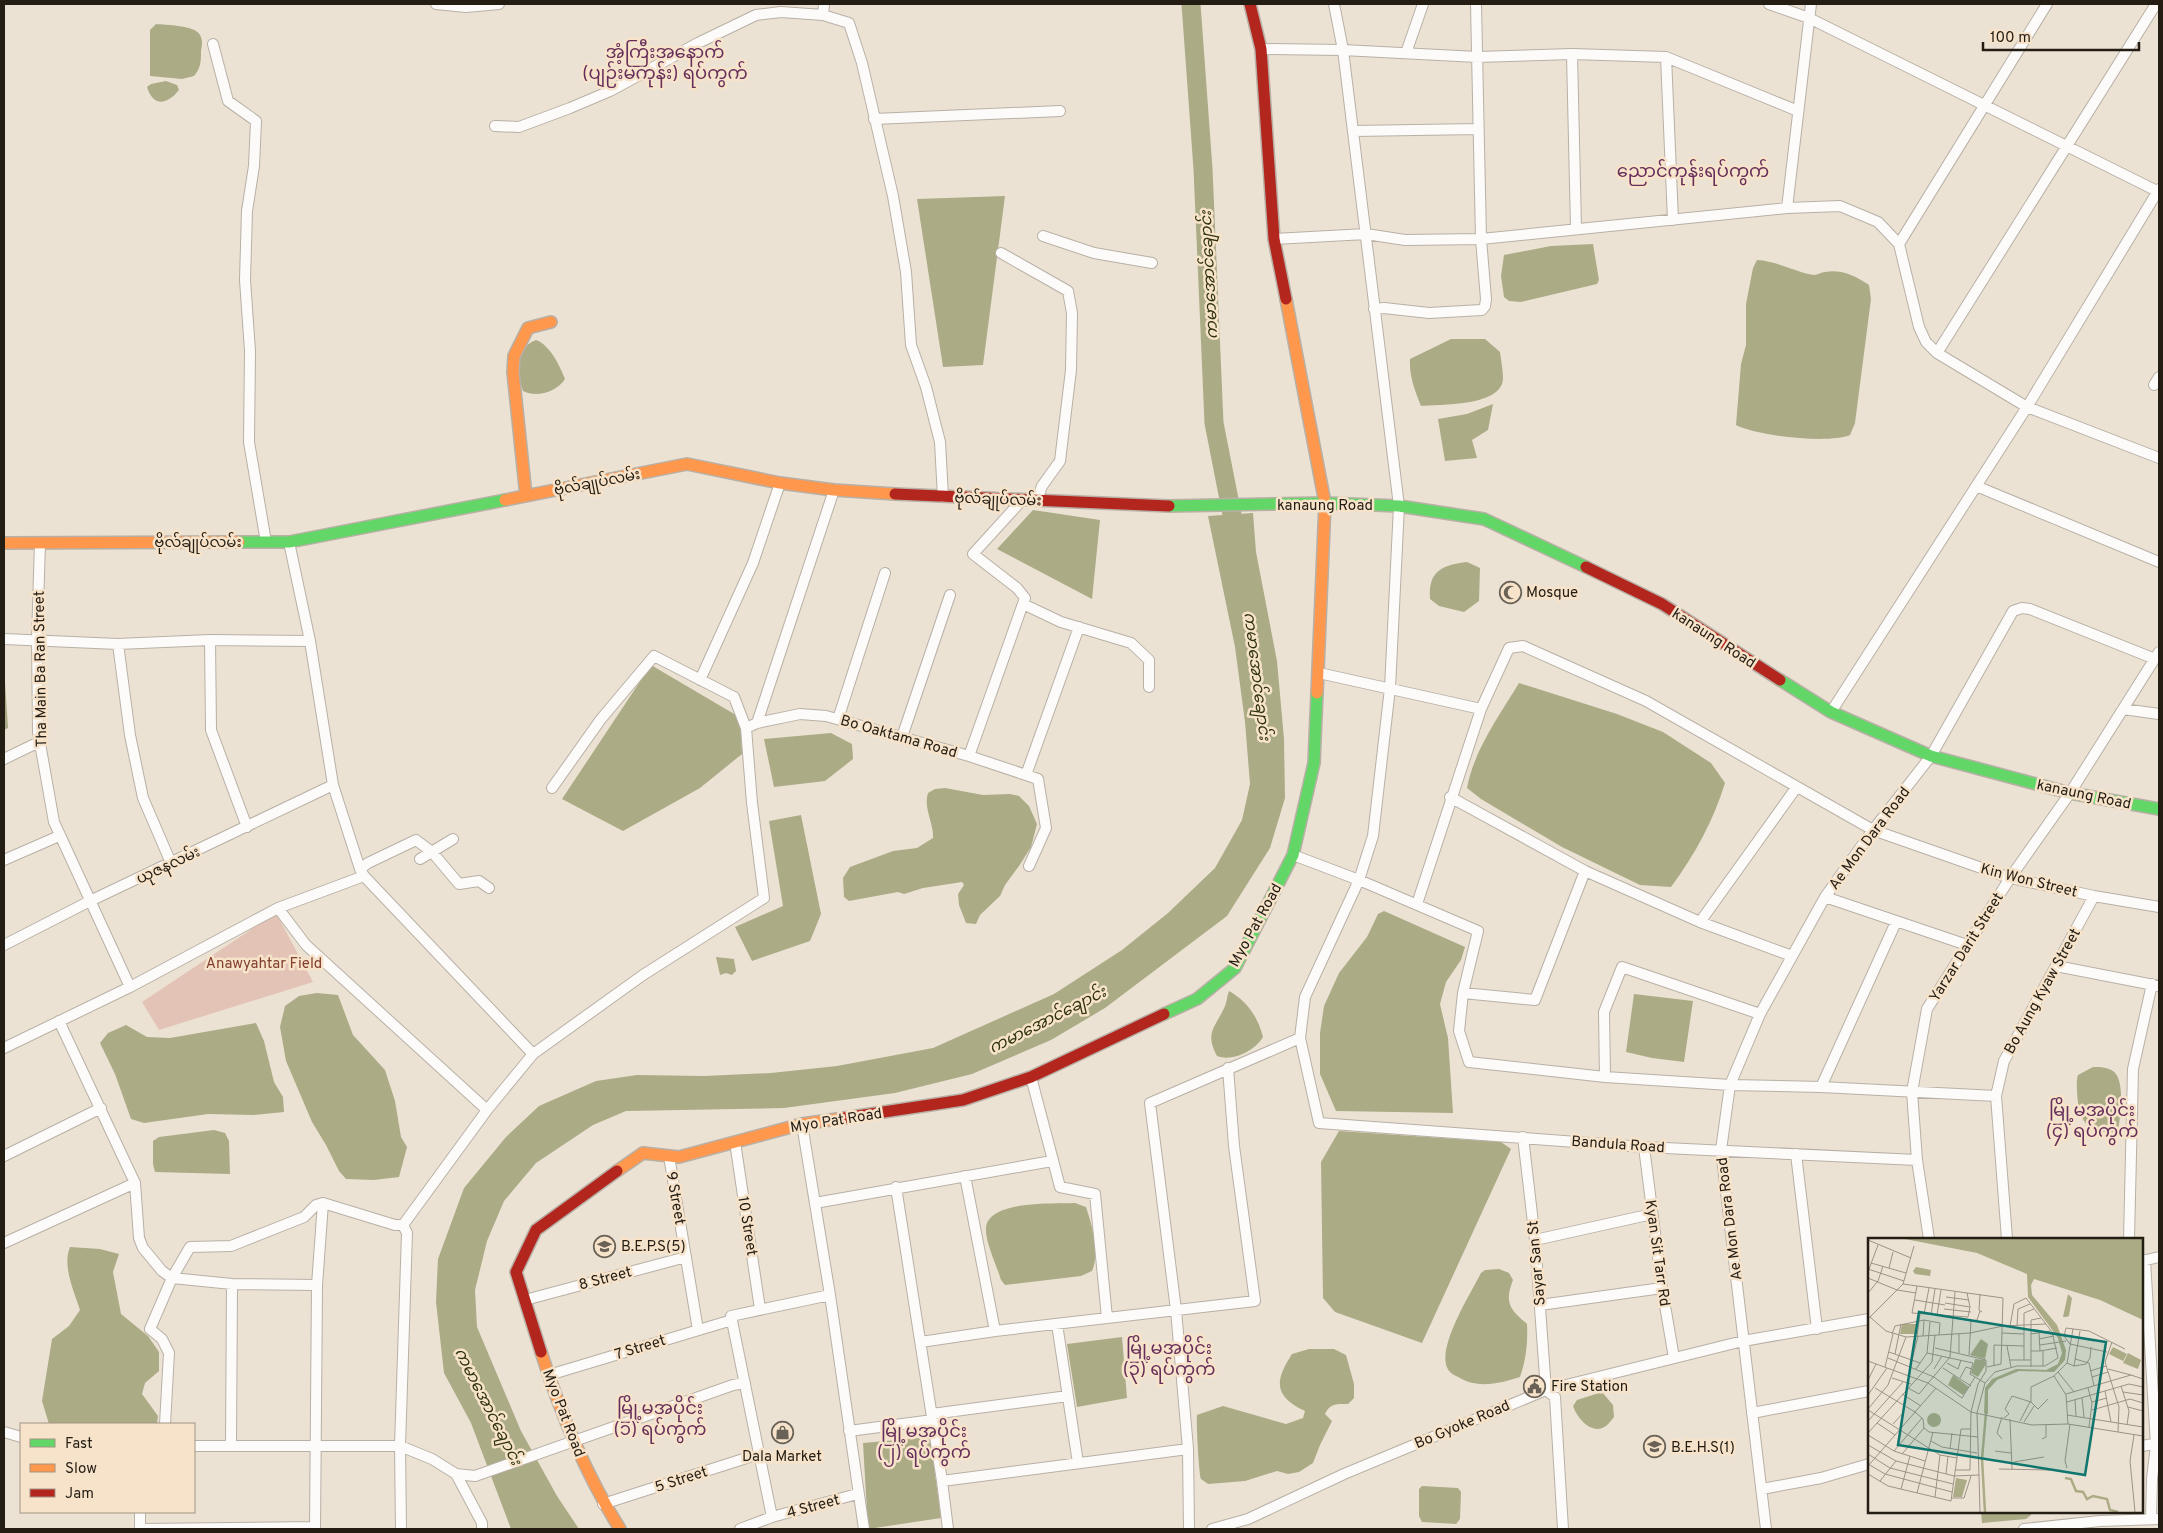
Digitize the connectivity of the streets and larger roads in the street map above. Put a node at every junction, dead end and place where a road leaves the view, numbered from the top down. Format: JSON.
{"nodes":[{"id":1,"x":436,"y":4,"type":"edge"},
{"id":2,"x":500,"y":4,"type":"edge"},
{"id":3,"x":824,"y":4,"type":"edge"},
{"id":4,"x":1250,"y":4,"type":"edge"},
{"id":5,"x":1334,"y":4,"type":"edge"},
{"id":6,"x":1423,"y":4,"type":"edge"},
{"id":7,"x":1476,"y":4,"type":"edge"},
{"id":8,"x":1769,"y":4,"type":"edge"},
{"id":9,"x":1811,"y":4,"type":"edge"},
{"id":10,"x":2047,"y":4,"type":"edge"},
{"id":11,"x":2156,"y":4,"type":"edge"},
{"id":12,"x":823,"y":16,"type":"junction"},
{"id":13,"x":1809,"y":18,"type":"junction"},
{"id":14,"x":214,"y":44,"type":"dead end"},
{"id":15,"x":1261,"y":49,"type":"junction"},
{"id":16,"x":1343,"y":50,"type":"junction"},
{"id":17,"x":1406,"y":52,"type":"junction"},
{"id":18,"x":1572,"y":54,"type":"junction"},
{"id":19,"x":1477,"y":57,"type":"junction"},
{"id":20,"x":1666,"y":58,"type":"junction"},
{"id":21,"x":1985,"y":105,"type":"junction"},
{"id":22,"x":1060,"y":111,"type":"dead end"},
{"id":23,"x":1798,"y":111,"type":"junction"},
{"id":24,"x":874,"y":119,"type":"junction"},
{"id":25,"x":495,"y":126,"type":"dead end"},
{"id":26,"x":1353,"y":130,"type":"junction"},
{"id":27,"x":1478,"y":130,"type":"junction"},
{"id":28,"x":2067,"y":146,"type":"junction"},
{"id":29,"x":2159,"y":190,"type":"edge"},
{"id":30,"x":1787,"y":208,"type":"junction"},
{"id":31,"x":1672,"y":220,"type":"junction"},
{"id":32,"x":1576,"y":228,"type":"junction"},
{"id":33,"x":1366,"y":234,"type":"junction"},
{"id":34,"x":1043,"y":236,"type":"dead end"},
{"id":35,"x":1274,"y":239,"type":"junction"},
{"id":36,"x":1480,"y":239,"type":"junction"},
{"id":37,"x":1899,"y":244,"type":"junction"},
{"id":38,"x":1001,"y":253,"type":"dead end"},
{"id":39,"x":1152,"y":263,"type":"dead end"},
{"id":40,"x":1374,"y":309,"type":"junction"},
{"id":41,"x":551,"y":322,"type":"dead end"},
{"id":42,"x":1937,"y":353,"type":"junction"},
{"id":43,"x":2027,"y":407,"type":"junction"},
{"id":44,"x":2159,"y":458,"type":"edge"},
{"id":45,"x":780,"y":483,"type":"junction"},
{"id":46,"x":1976,"y":486,"type":"junction"},
{"id":47,"x":834,"y":490,"type":"junction"},
{"id":48,"x":526,"y":496,"type":"junction"},
{"id":49,"x":943,"y":497,"type":"junction"},
{"id":50,"x":1023,"y":499,"type":"junction"},
{"id":51,"x":1037,"y":500,"type":"junction"},
{"id":52,"x":1325,"y":503,"type":"junction"},
{"id":53,"x":1262,"y":505,"type":"joint"},
{"id":54,"x":1399,"y":506,"type":"junction"},
{"id":55,"x":266,"y":542,"type":"junction"},
{"id":56,"x":289,"y":542,"type":"junction"},
{"id":57,"x":4,"y":543,"type":"edge"},
{"id":58,"x":40,"y":543,"type":"junction"},
{"id":59,"x":2159,"y":562,"type":"edge"},
{"id":60,"x":885,"y":573,"type":"dead end"},
{"id":61,"x":950,"y":595,"type":"dead end"},
{"id":62,"x":1023,"y":604,"type":"junction"},
{"id":63,"x":1079,"y":627,"type":"junction"},
{"id":64,"x":4,"y":639,"type":"edge"},
{"id":65,"x":37,"y":639,"type":"junction"},
{"id":66,"x":210,"y":640,"type":"junction"},
{"id":67,"x":310,"y":641,"type":"junction"},
{"id":68,"x":118,"y":644,"type":"junction"},
{"id":69,"x":2157,"y":655,"type":"edge"},
{"id":70,"x":1319,"y":674,"type":"junction"},
{"id":71,"x":700,"y":680,"type":"junction"},
{"id":72,"x":1149,"y":687,"type":"dead end"},
{"id":73,"x":1390,"y":688,"type":"junction"},
{"id":74,"x":1481,"y":709,"type":"junction"},
{"id":75,"x":2123,"y":709,"type":"junction"},
{"id":76,"x":1831,"y":712,"type":"junction"},
{"id":77,"x":2159,"y":714,"type":"edge"},
{"id":78,"x":838,"y":719,"type":"junction"},
{"id":79,"x":757,"y":723,"type":"junction"},
{"id":80,"x":746,"y":728,"type":"junction"},
{"id":81,"x":902,"y":737,"type":"junction"},
{"id":82,"x":39,"y":742,"type":"junction"},
{"id":83,"x":969,"y":756,"type":"junction"},
{"id":84,"x":1931,"y":756,"type":"junction"},
{"id":85,"x":4,"y":759,"type":"edge"},
{"id":86,"x":1026,"y":775,"type":"junction"},
{"id":87,"x":333,"y":785,"type":"junction"},
{"id":88,"x":552,"y":788,"type":"dead end"},
{"id":89,"x":1796,"y":788,"type":"junction"},
{"id":90,"x":2070,"y":793,"type":"junction"},
{"id":91,"x":1450,"y":797,"type":"junction"},
{"id":92,"x":2159,"y":809,"type":"edge"},
{"id":93,"x":248,"y":827,"type":"junction"},
{"id":94,"x":1873,"y":830,"type":"junction"},
{"id":95,"x":59,"y":836,"type":"junction"},
{"id":96,"x":453,"y":839,"type":"dead end"},
{"id":97,"x":432,"y":852,"type":"junction"},
{"id":98,"x":1293,"y":854,"type":"junction"},
{"id":99,"x":420,"y":859,"type":"dead end"},
{"id":100,"x":4,"y":860,"type":"edge"},
{"id":101,"x":171,"y":864,"type":"junction"},
{"id":102,"x":1029,"y":866,"type":"dead end"},
{"id":103,"x":1585,"y":871,"type":"junction"},
{"id":104,"x":362,"y":872,"type":"junction"},
{"id":105,"x":2010,"y":878,"type":"junction"},
{"id":106,"x":1359,"y":880,"type":"junction"},
{"id":107,"x":489,"y":888,"type":"dead end"},
{"id":108,"x":2094,"y":896,"type":"junction"},
{"id":109,"x":1825,"y":897,"type":"junction"},
{"id":110,"x":90,"y":901,"type":"junction"},
{"id":111,"x":1417,"y":904,"type":"junction"},
{"id":112,"x":2159,"y":907,"type":"edge"},
{"id":113,"x":278,"y":908,"type":"junction"},
{"id":114,"x":1700,"y":922,"type":"junction"},
{"id":115,"x":1896,"y":922,"type":"junction"},
{"id":116,"x":4,"y":945,"type":"edge"},
{"id":117,"x":1967,"y":945,"type":"junction"},
{"id":118,"x":1792,"y":956,"type":"junction"},
{"id":119,"x":2056,"y":966,"type":"junction"},
{"id":120,"x":2155,"y":985,"type":"edge"},
{"id":121,"x":130,"y":986,"type":"junction"},
{"id":122,"x":1463,"y":993,"type":"junction"},
{"id":123,"x":1760,"y":1014,"type":"junction"},
{"id":124,"x":58,"y":1021,"type":"junction"},
{"id":125,"x":1300,"y":1038,"type":"junction"},
{"id":126,"x":4,"y":1048,"type":"edge"},
{"id":127,"x":533,"y":1054,"type":"junction"},
{"id":128,"x":1228,"y":1068,"type":"junction"},
{"id":129,"x":1030,"y":1077,"type":"junction"},
{"id":130,"x":1605,"y":1077,"type":"junction"},
{"id":131,"x":1730,"y":1085,"type":"junction"},
{"id":132,"x":1821,"y":1087,"type":"junction"},
{"id":133,"x":1912,"y":1092,"type":"junction"},
{"id":134,"x":1996,"y":1096,"type":"junction"},
{"id":135,"x":102,"y":1108,"type":"junction"},
{"id":136,"x":487,"y":1110,"type":"junction"},
{"id":137,"x":802,"y":1124,"type":"junction"},
{"id":138,"x":1523,"y":1137,"type":"junction"},
{"id":139,"x":735,"y":1142,"type":"junction"},
{"id":140,"x":1644,"y":1148,"type":"junction"},
{"id":141,"x":1721,"y":1150,"type":"junction"},
{"id":142,"x":1796,"y":1154,"type":"junction"},
{"id":143,"x":4,"y":1156,"type":"edge"},
{"id":144,"x":668,"y":1156,"type":"junction"},
{"id":145,"x":1917,"y":1160,"type":"junction"},
{"id":146,"x":1052,"y":1161,"type":"junction"},
{"id":147,"x":965,"y":1176,"type":"junction"},
{"id":148,"x":135,"y":1183,"type":"junction"},
{"id":149,"x":896,"y":1187,"type":"junction"},
{"id":150,"x":323,"y":1202,"type":"junction"},
{"id":151,"x":815,"y":1203,"type":"junction"},
{"id":152,"x":1652,"y":1214,"type":"junction"},
{"id":153,"x":403,"y":1225,"type":"junction"},
{"id":154,"x":1929,"y":1238,"type":"edge"},
{"id":155,"x":2007,"y":1238,"type":"edge"},
{"id":156,"x":2129,"y":1238,"type":"edge"},
{"id":157,"x":1535,"y":1240,"type":"junction"},
{"id":158,"x":4,"y":1244,"type":"edge"},
{"id":159,"x":686,"y":1257,"type":"junction"},
{"id":160,"x":2159,"y":1258,"type":"edge"},
{"id":161,"x":2143,"y":1261,"type":"edge"},
{"id":162,"x":172,"y":1278,"type":"junction"},
{"id":163,"x":232,"y":1284,"type":"junction"},
{"id":164,"x":317,"y":1285,"type":"junction"},
{"id":165,"x":1662,"y":1288,"type":"junction"},
{"id":166,"x":830,"y":1295,"type":"junction"},
{"id":167,"x":525,"y":1300,"type":"junction"},
{"id":168,"x":1540,"y":1305,"type":"junction"},
{"id":169,"x":760,"y":1310,"type":"junction"},
{"id":170,"x":1176,"y":1310,"type":"junction"},
{"id":171,"x":1107,"y":1318,"type":"junction"},
{"id":172,"x":1868,"y":1319,"type":"edge"},
{"id":173,"x":732,"y":1320,"type":"junction"},
{"id":174,"x":1057,"y":1324,"type":"junction"},
{"id":175,"x":1817,"y":1328,"type":"junction"},
{"id":176,"x":698,"y":1330,"type":"junction"},
{"id":177,"x":996,"y":1331,"type":"junction"},
{"id":178,"x":1743,"y":1341,"type":"junction"},
{"id":179,"x":921,"y":1342,"type":"junction"},
{"id":180,"x":1674,"y":1358,"type":"junction"},
{"id":181,"x":549,"y":1375,"type":"junction"},
{"id":182,"x":745,"y":1383,"type":"junction"},
{"id":183,"x":1546,"y":1390,"type":"junction"},
{"id":184,"x":1868,"y":1391,"type":"edge"},
{"id":185,"x":1068,"y":1396,"type":"junction"},
{"id":186,"x":1752,"y":1413,"type":"junction"},
{"id":187,"x":933,"y":1417,"type":"junction"},
{"id":188,"x":166,"y":1423,"type":"edge"},
{"id":189,"x":849,"y":1431,"type":"junction"},
{"id":190,"x":4,"y":1432,"type":"edge"},
{"id":191,"x":20,"y":1437,"type":"edge"},
{"id":192,"x":573,"y":1442,"type":"junction"},
{"id":193,"x":2157,"y":1444,"type":"edge"},
{"id":194,"x":231,"y":1445,"type":"junction"},
{"id":195,"x":195,"y":1446,"type":"edge"},
{"id":196,"x":317,"y":1446,"type":"junction"},
{"id":197,"x":400,"y":1446,"type":"junction"},
{"id":198,"x":2143,"y":1446,"type":"edge"},
{"id":199,"x":1188,"y":1449,"type":"junction"},
{"id":200,"x":759,"y":1454,"type":"junction"},
{"id":201,"x":1078,"y":1463,"type":"junction"},
{"id":202,"x":1868,"y":1464,"type":"edge"},
{"id":203,"x":456,"y":1474,"type":"junction"},
{"id":204,"x":942,"y":1481,"type":"junction"},
{"id":205,"x":1762,"y":1489,"type":"junction"},
{"id":206,"x":857,"y":1494,"type":"junction"},
{"id":207,"x":603,"y":1504,"type":"junction"},
{"id":208,"x":140,"y":1513,"type":"edge"},
{"id":209,"x":772,"y":1517,"type":"junction"},
{"id":210,"x":2155,"y":1519,"type":"edge"},
{"id":211,"x":2100,"y":1525,"type":"edge"},
{"id":212,"x":315,"y":1528,"type":"edge"},
{"id":213,"x":140,"y":1529,"type":"edge"},
{"id":214,"x":401,"y":1529,"type":"edge"},
{"id":215,"x":482,"y":1529,"type":"edge"},
{"id":216,"x":620,"y":1529,"type":"edge"},
{"id":217,"x":740,"y":1529,"type":"edge"},
{"id":218,"x":864,"y":1529,"type":"edge"},
{"id":219,"x":948,"y":1529,"type":"edge"},
{"id":220,"x":1189,"y":1529,"type":"edge"},
{"id":221,"x":1212,"y":1529,"type":"edge"},
{"id":222,"x":1563,"y":1529,"type":"edge"},
{"id":223,"x":1766,"y":1529,"type":"edge"},
{"id":224,"x":2025,"y":1529,"type":"edge"}],
"edges":[{"from":1,"to":2,"type":"street"},
{"from":3,"to":12,"type":"street"},
{"from":4,"to":15,"type":"street","name":"Myo Pat Road"},
{"from":5,"to":16,"type":"street"},
{"from":6,"to":17,"type":"street"},
{"from":7,"to":19,"type":"street"},
{"from":8,"to":13,"type":"street"},
{"from":9,"to":13,"type":"street"},
{"from":10,"to":21,"type":"street"},
{"from":11,"to":28,"type":"street"},
{"from":12,"to":24,"type":"street"},
{"from":12,"to":25,"type":"street"},
{"from":13,"to":21,"type":"street"},
{"from":13,"to":23,"type":"street"},
{"from":14,"to":55,"type":"street"},
{"from":15,"to":16,"type":"street"},
{"from":15,"to":35,"type":"street","name":"Myo Pat Road"},
{"from":16,"to":17,"type":"street"},
{"from":16,"to":26,"type":"street"},
{"from":17,"to":19,"type":"street"},
{"from":18,"to":19,"type":"street"},
{"from":18,"to":20,"type":"street"},
{"from":18,"to":32,"type":"street"},
{"from":19,"to":27,"type":"street"},
{"from":20,"to":23,"type":"street"},
{"from":20,"to":31,"type":"street"},
{"from":21,"to":28,"type":"street"},
{"from":21,"to":37,"type":"street"},
{"from":22,"to":24,"type":"street"},
{"from":23,"to":30,"type":"street"},
{"from":24,"to":49,"type":"street"},
{"from":26,"to":27,"type":"street"},
{"from":26,"to":33,"type":"street"},
{"from":27,"to":36,"type":"street"},
{"from":28,"to":29,"type":"street"},
{"from":28,"to":42,"type":"street"},
{"from":29,"to":43,"type":"street"},
{"from":30,"to":31,"type":"street"},
{"from":30,"to":37,"type":"street"},
{"from":31,"to":32,"type":"street"},
{"from":32,"to":36,"type":"street"},
{"from":33,"to":35,"type":"street"},
{"from":33,"to":36,"type":"street"},
{"from":33,"to":40,"type":"street"},
{"from":34,"to":39,"type":"street"},
{"from":35,"to":52,"type":"street","name":"Myo Pat Road"},
{"from":36,"to":40,"type":"street"},
{"from":37,"to":42,"type":"street"},
{"from":38,"to":51,"type":"street"},
{"from":40,"to":54,"type":"street"},
{"from":41,"to":48,"type":"street"},
{"from":42,"to":43,"type":"street"},
{"from":43,"to":44,"type":"street"},
{"from":43,"to":46,"type":"street"},
{"from":45,"to":47,"type":"street","name":"ဗိုလ်ချုပ်လမ်း"},
{"from":45,"to":48,"type":"street","name":"ဗိုလ်ချုပ်လမ်း"},
{"from":45,"to":71,"type":"street"},
{"from":46,"to":59,"type":"street"},
{"from":46,"to":76,"type":"street"},
{"from":47,"to":49,"type":"street","name":"ဗိုလ်ချုပ်လမ်း"},
{"from":47,"to":79,"type":"street"},
{"from":48,"to":56,"type":"street","name":"ဗိုလ်ချုပ်လမ်း"},
{"from":49,"to":50,"type":"street","name":"ဗိုလ်ချုပ်လမ်း"},
{"from":50,"to":51,"type":"street","name":"ဗိုလ်ချုပ်လမ်း"},
{"from":50,"to":62,"type":"street"},
{"from":51,"to":53,"type":"street","name":"ဗိုလ်ချုပ်လမ်း"},
{"from":52,"to":53,"type":"street","name":"kanaung Road"},
{"from":52,"to":54,"type":"street","name":"kanaung Road"},
{"from":52,"to":70,"type":"street","name":"Myo Pat Road"},
{"from":54,"to":73,"type":"street"},
{"from":54,"to":76,"type":"street","name":"kanaung Road"},
{"from":55,"to":56,"type":"street","name":"ဗိုလ်ချုပ်လမ်း"},
{"from":55,"to":58,"type":"street","name":"ဗိုလ်ချုပ်လမ်း"},
{"from":56,"to":67,"type":"street"},
{"from":57,"to":58,"type":"street","name":"ဗိုလ်ချုပ်လမ်း"},
{"from":58,"to":65,"type":"street","name":"Tha Main Ba Ran Street"},
{"from":60,"to":78,"type":"street"},
{"from":61,"to":81,"type":"street"},
{"from":62,"to":63,"type":"street"},
{"from":62,"to":83,"type":"street","name":"Bo Oaktama Road"},
{"from":63,"to":72,"type":"street"},
{"from":63,"to":86,"type":"street"},
{"from":64,"to":65,"type":"street"},
{"from":65,"to":68,"type":"street"},
{"from":65,"to":82,"type":"street","name":"Tha Main Ba Ran Street"},
{"from":66,"to":67,"type":"street"},
{"from":66,"to":68,"type":"street"},
{"from":66,"to":93,"type":"street"},
{"from":67,"to":87,"type":"street"},
{"from":68,"to":101,"type":"street"},
{"from":69,"to":75,"type":"street","name":"Yarzar Darit Street"},
{"from":69,"to":84,"type":"street","name":"Ae Mon Dara Road"},
{"from":70,"to":73,"type":"street"},
{"from":70,"to":98,"type":"street","name":"Myo Pat Road"},
{"from":71,"to":80,"type":"street"},
{"from":71,"to":88,"type":"street"},
{"from":73,"to":74,"type":"street"},
{"from":73,"to":106,"type":"street"},
{"from":74,"to":89,"type":"street","name":"Kin Won Street"},
{"from":74,"to":91,"type":"street"},
{"from":75,"to":77,"type":"street"},
{"from":75,"to":90,"type":"street","name":"Yarzar Darit Street"},
{"from":76,"to":84,"type":"street","name":"kanaung Road"},
{"from":78,"to":79,"type":"street","name":"Bo Oaktama Road"},
{"from":78,"to":81,"type":"street","name":"Bo Oaktama Road"},
{"from":79,"to":80,"type":"street","name":"Bo Oaktama Road"},
{"from":80,"to":127,"type":"street"},
{"from":81,"to":83,"type":"street","name":"Bo Oaktama Road"},
{"from":82,"to":85,"type":"street"},
{"from":82,"to":95,"type":"street","name":"Tha Main Ba Ran Street"},
{"from":83,"to":86,"type":"street"},
{"from":84,"to":90,"type":"street","name":"kanaung Road"},
{"from":84,"to":94,"type":"street","name":"Ae Mon Dara Road"},
{"from":86,"to":102,"type":"street"},
{"from":87,"to":93,"type":"street","name":"ယုဇနလမ်း"},
{"from":87,"to":104,"type":"street"},
{"from":89,"to":94,"type":"street","name":"Kin Won Street"},
{"from":89,"to":114,"type":"street"},
{"from":90,"to":92,"type":"street","name":"kanaung Road"},
{"from":90,"to":105,"type":"street","name":"Yarzar Darit Street"},
{"from":91,"to":103,"type":"street"},
{"from":91,"to":111,"type":"street"},
{"from":93,"to":101,"type":"street","name":"ယုဇနလမ်း"},
{"from":94,"to":105,"type":"street","name":"Kin Won Street"},
{"from":94,"to":109,"type":"street","name":"Ae Mon Dara Road"},
{"from":95,"to":100,"type":"street"},
{"from":95,"to":110,"type":"street","name":"Tha Main Ba Ran Street"},
{"from":96,"to":97,"type":"street"},
{"from":97,"to":99,"type":"street"},
{"from":97,"to":104,"type":"street"},
{"from":97,"to":107,"type":"street"},
{"from":98,"to":106,"type":"street"},
{"from":98,"to":129,"type":"street","name":"Myo Pat Road"},
{"from":101,"to":110,"type":"street","name":"ယုဇနလမ်း"},
{"from":103,"to":114,"type":"street"},
{"from":103,"to":122,"type":"street"},
{"from":104,"to":113,"type":"street"},
{"from":104,"to":127,"type":"street"},
{"from":105,"to":108,"type":"street","name":"Kin Won Street"},
{"from":105,"to":117,"type":"street","name":"Yarzar Darit Street"},
{"from":106,"to":111,"type":"street"},
{"from":106,"to":125,"type":"street"},
{"from":108,"to":112,"type":"street","name":"Kin Won Street"},
{"from":108,"to":119,"type":"street","name":"Bo Aung Kyaw Street"},
{"from":109,"to":115,"type":"street"},
{"from":109,"to":118,"type":"street","name":"Ae Mon Dara Road"},
{"from":110,"to":116,"type":"street","name":"ယုဇနလမ်း"},
{"from":110,"to":121,"type":"street","name":"Tha Main Ba Ran Street"},
{"from":111,"to":122,"type":"street"},
{"from":113,"to":121,"type":"street"},
{"from":113,"to":136,"type":"street"},
{"from":114,"to":118,"type":"street"},
{"from":115,"to":117,"type":"street"},
{"from":115,"to":132,"type":"street"},
{"from":117,"to":133,"type":"street","name":"Yarzar Darit Street"},
{"from":118,"to":123,"type":"street","name":"Ae Mon Dara Road"},
{"from":119,"to":120,"type":"street"},
{"from":119,"to":134,"type":"street","name":"Bo Aung Kyaw Street"},
{"from":120,"to":156,"type":"street"},
{"from":121,"to":124,"type":"street"},
{"from":122,"to":130,"type":"street"},
{"from":123,"to":130,"type":"street"},
{"from":123,"to":131,"type":"street","name":"Ae Mon Dara Road"},
{"from":124,"to":126,"type":"street"},
{"from":124,"to":135,"type":"street"},
{"from":125,"to":128,"type":"street"},
{"from":125,"to":138,"type":"street","name":"Bandula Road"},
{"from":127,"to":136,"type":"street"},
{"from":128,"to":170,"type":"street"},
{"from":128,"to":170,"type":"street"},
{"from":129,"to":137,"type":"street","name":"Myo Pat Road"},
{"from":129,"to":146,"type":"street"},
{"from":130,"to":131,"type":"street"},
{"from":131,"to":132,"type":"street"},
{"from":131,"to":141,"type":"street","name":"Ae Mon Dara Road"},
{"from":132,"to":133,"type":"street"},
{"from":133,"to":134,"type":"street"},
{"from":133,"to":145,"type":"street","name":"Yarzar Darit Street"},
{"from":134,"to":155,"type":"street","name":"Bo Aung Kyaw Street"},
{"from":135,"to":143,"type":"street"},
{"from":135,"to":148,"type":"street"},
{"from":136,"to":153,"type":"street"},
{"from":137,"to":139,"type":"street","name":"Myo Pat Road"},
{"from":137,"to":151,"type":"street"},
{"from":138,"to":140,"type":"street","name":"Bandula Road"},
{"from":138,"to":157,"type":"street","name":"Sayar San St"},
{"from":139,"to":144,"type":"street","name":"Myo Pat Road"},
{"from":139,"to":169,"type":"street","name":"10 Street"},
{"from":140,"to":141,"type":"street","name":"Bandula Road"},
{"from":140,"to":152,"type":"street","name":"Kyan Sit Tarr Rd"},
{"from":141,"to":142,"type":"street","name":"Bandula Road"},
{"from":141,"to":178,"type":"street","name":"Ae Mon Dara Road"},
{"from":142,"to":145,"type":"street","name":"Bandula Road"},
{"from":142,"to":175,"type":"street"},
{"from":144,"to":159,"type":"street","name":"9 Street"},
{"from":144,"to":167,"type":"street","name":"Myo Pat Road"},
{"from":145,"to":154,"type":"street","name":"Yarzar Darit Street"},
{"from":146,"to":147,"type":"street"},
{"from":146,"to":171,"type":"street"},
{"from":147,"to":149,"type":"street"},
{"from":147,"to":177,"type":"street"},
{"from":148,"to":158,"type":"street"},
{"from":148,"to":162,"type":"street"},
{"from":149,"to":151,"type":"street"},
{"from":149,"to":179,"type":"street"},
{"from":150,"to":153,"type":"street"},
{"from":150,"to":162,"type":"street"},
{"from":150,"to":164,"type":"street"},
{"from":151,"to":166,"type":"street"},
{"from":152,"to":157,"type":"street"},
{"from":152,"to":165,"type":"street","name":"Kyan Sit Tarr Rd"},
{"from":153,"to":197,"type":"street"},
{"from":157,"to":168,"type":"street","name":"Sayar San St"},
{"from":159,"to":167,"type":"street","name":"8 Street"},
{"from":159,"to":176,"type":"street","name":"9 Street"},
{"from":160,"to":161,"type":"street"},
{"from":161,"to":193,"type":"street"},
{"from":162,"to":163,"type":"street"},
{"from":162,"to":188,"type":"street"},
{"from":163,"to":164,"type":"street"},
{"from":163,"to":194,"type":"street"},
{"from":164,"to":196,"type":"street"},
{"from":165,"to":168,"type":"street"},
{"from":165,"to":180,"type":"street","name":"Kyan Sit Tarr Rd"},
{"from":166,"to":169,"type":"street"},
{"from":166,"to":189,"type":"street"},
{"from":167,"to":181,"type":"street","name":"Myo Pat Road"},
{"from":168,"to":183,"type":"street","name":"Sayar San St"},
{"from":169,"to":173,"type":"street","name":"7 Street"},
{"from":170,"to":171,"type":"street"},
{"from":170,"to":199,"type":"street"},
{"from":171,"to":174,"type":"street"},
{"from":172,"to":175,"type":"street","name":"Bo Gyoke Road"},
{"from":173,"to":176,"type":"street","name":"7 Street"},
{"from":173,"to":182,"type":"street"},
{"from":174,"to":177,"type":"street"},
{"from":174,"to":185,"type":"street"},
{"from":175,"to":178,"type":"street","name":"Bo Gyoke Road"},
{"from":176,"to":181,"type":"street","name":"7 Street"},
{"from":177,"to":179,"type":"street"},
{"from":178,"to":180,"type":"street","name":"Bo Gyoke Road"},
{"from":178,"to":186,"type":"street","name":"Ae Mon Dara Road"},
{"from":179,"to":187,"type":"street"},
{"from":180,"to":183,"type":"street","name":"Bo Gyoke Road"},
{"from":181,"to":192,"type":"street","name":"Myo Pat Road"},
{"from":182,"to":192,"type":"street"},
{"from":182,"to":200,"type":"street"},
{"from":183,"to":221,"type":"street","name":"Bo Gyoke Road"},
{"from":183,"to":222,"type":"street"},
{"from":184,"to":186,"type":"street"},
{"from":185,"to":187,"type":"street"},
{"from":185,"to":201,"type":"street"},
{"from":186,"to":205,"type":"street","name":"Ae Mon Dara Road"},
{"from":187,"to":189,"type":"street"},
{"from":187,"to":204,"type":"street"},
{"from":189,"to":206,"type":"street"},
{"from":190,"to":191,"type":"street"},
{"from":192,"to":203,"type":"street"},
{"from":192,"to":207,"type":"street","name":"Myo Pat Road"},
{"from":193,"to":198,"type":"street"},
{"from":193,"to":210,"type":"street"},
{"from":194,"to":195,"type":"street"},
{"from":194,"to":196,"type":"street"},
{"from":196,"to":197,"type":"street"},
{"from":196,"to":212,"type":"street"},
{"from":197,"to":203,"type":"street"},
{"from":197,"to":214,"type":"street"},
{"from":199,"to":201,"type":"street"},
{"from":199,"to":220,"type":"street"},
{"from":200,"to":207,"type":"street","name":"5 Street"},
{"from":200,"to":209,"type":"street"},
{"from":201,"to":204,"type":"street"},
{"from":202,"to":205,"type":"street"},
{"from":203,"to":215,"type":"street"},
{"from":204,"to":219,"type":"street"},
{"from":205,"to":223,"type":"street","name":"Ae Mon Dara Road"},
{"from":206,"to":209,"type":"street","name":"4 Street"},
{"from":206,"to":218,"type":"street"},
{"from":207,"to":216,"type":"street","name":"Myo Pat Road"},
{"from":208,"to":213,"type":"street"},
{"from":209,"to":217,"type":"street","name":"4 Street"},
{"from":210,"to":211,"type":"street"},
{"from":211,"to":224,"type":"street"},
{"from":212,"to":213,"type":"street"}]}
